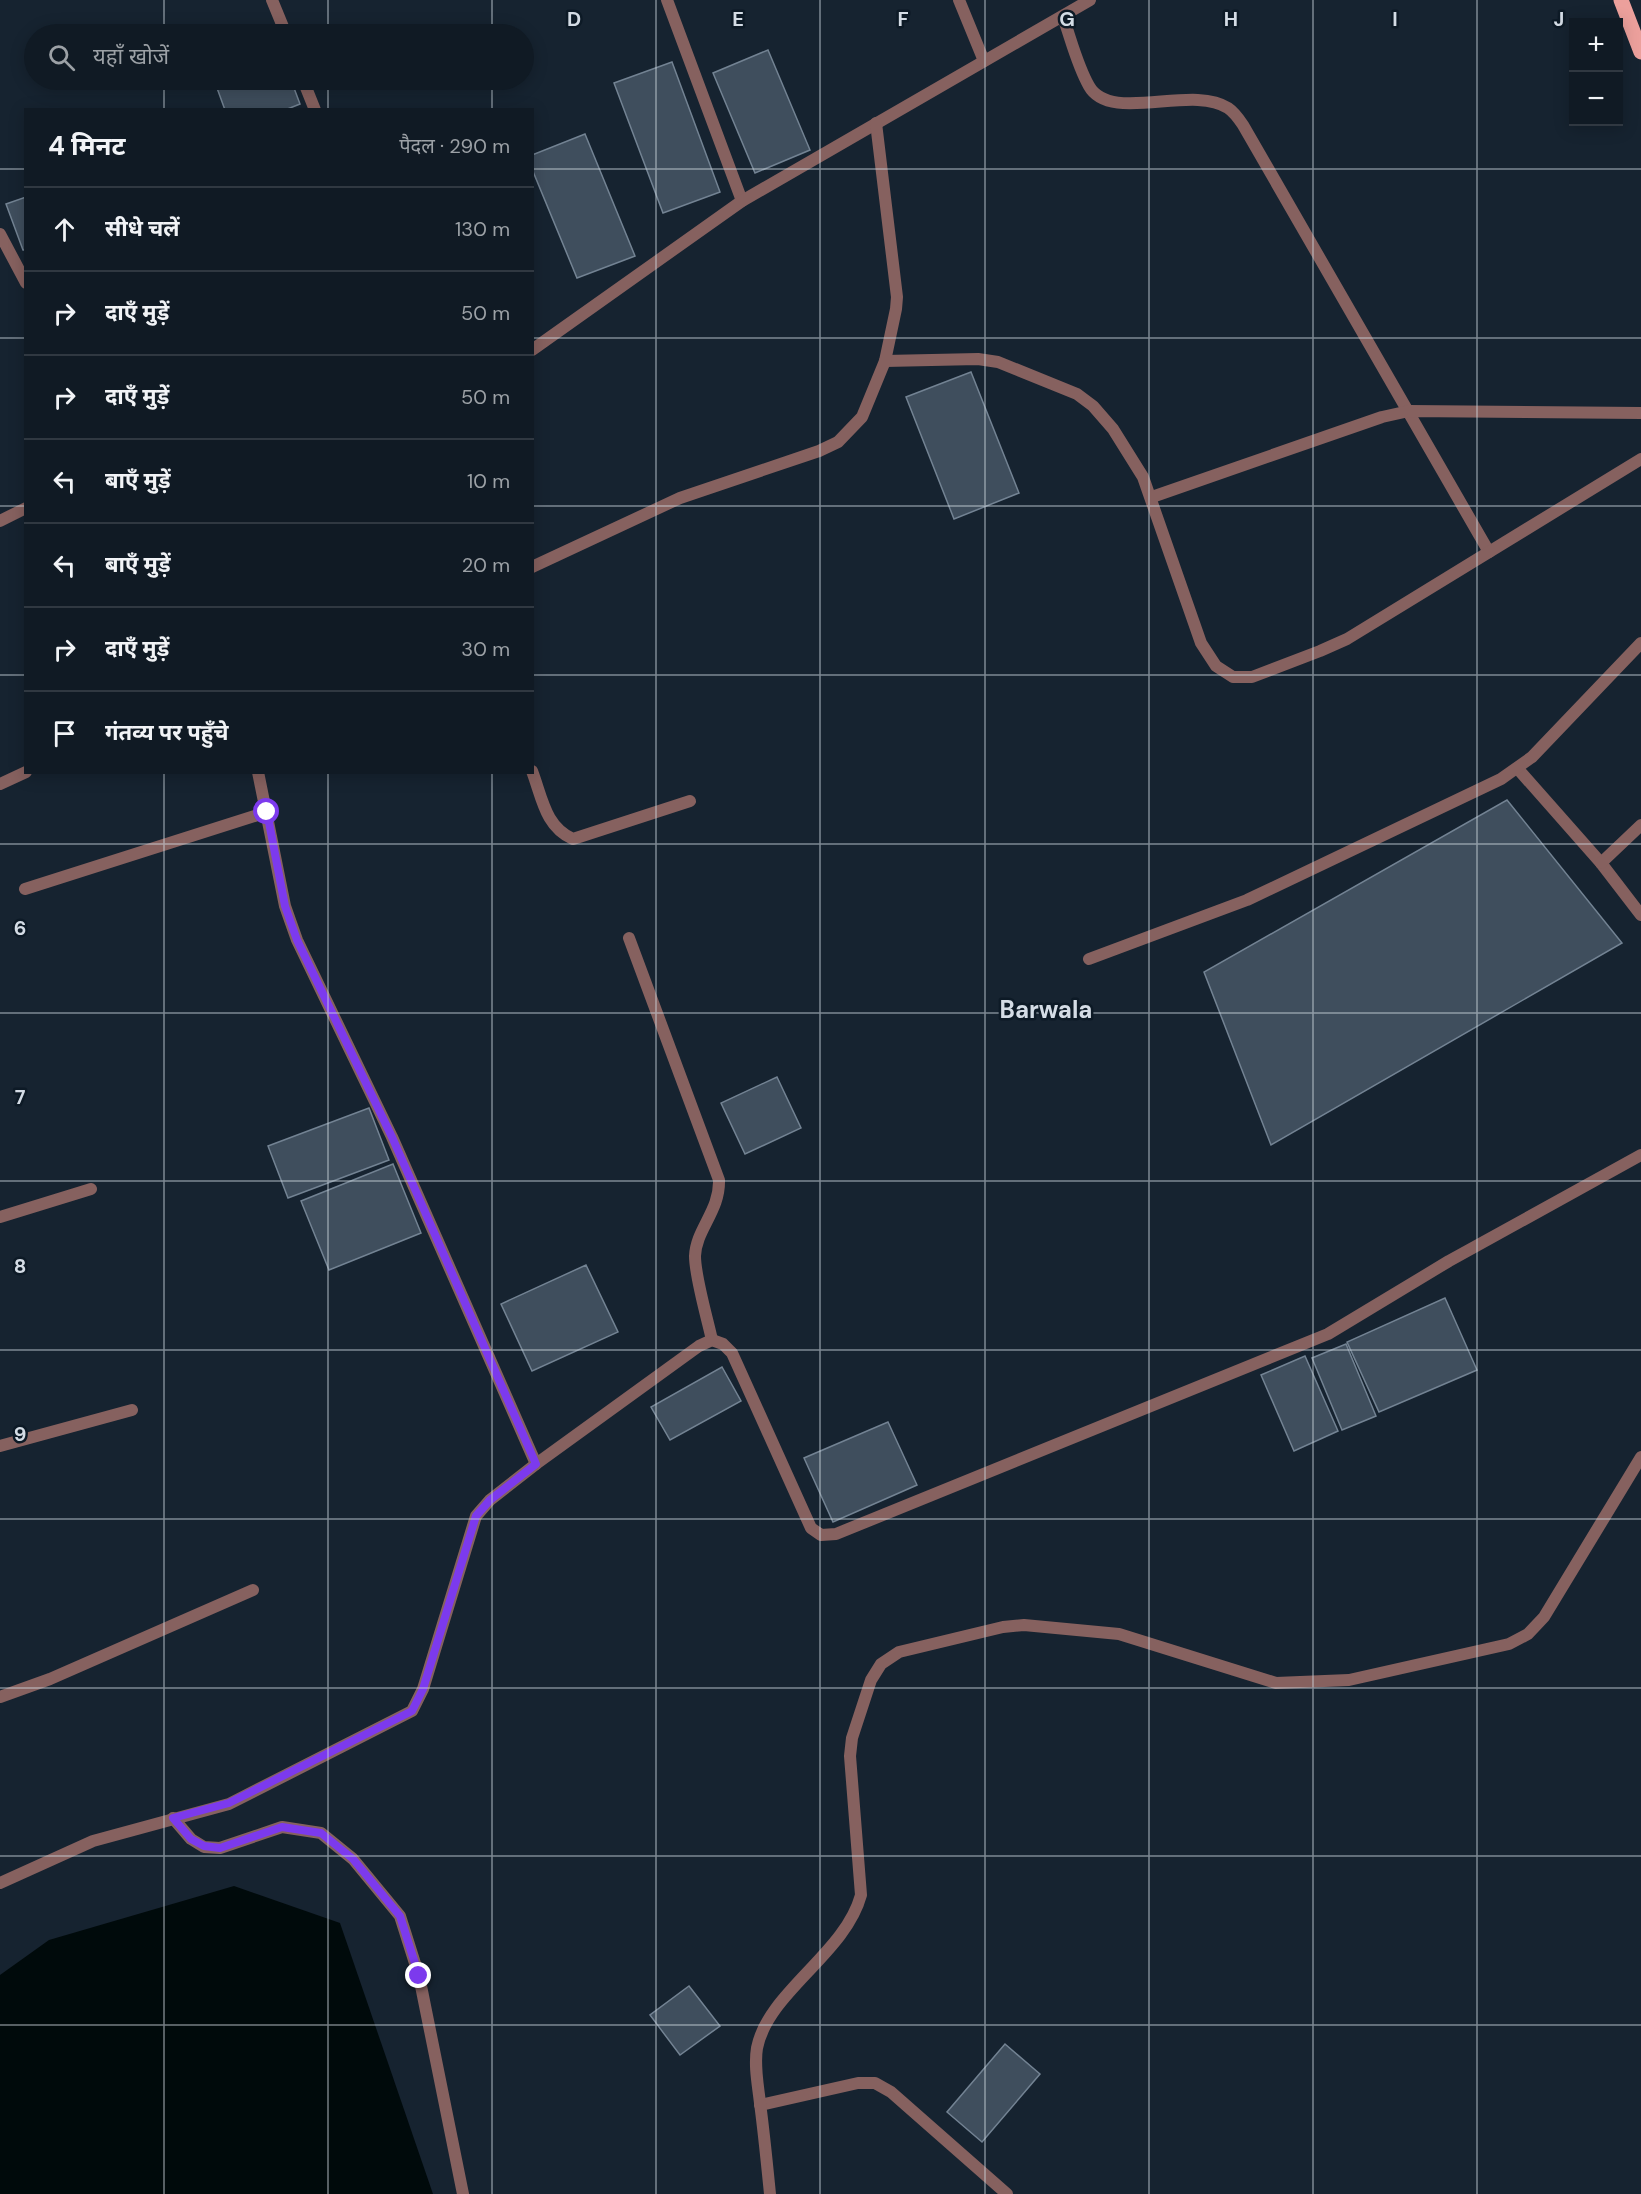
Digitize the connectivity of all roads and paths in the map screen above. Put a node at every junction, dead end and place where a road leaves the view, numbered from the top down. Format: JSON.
{"nodes":[{"id":1,"x":272,"y":0,"type":"edge"},
{"id":2,"x":667,"y":0,"type":"edge"},
{"id":3,"x":959,"y":0,"type":"edge"},
{"id":4,"x":1090,"y":0,"type":"edge"},
{"id":5,"x":1621,"y":0,"type":"edge"},
{"id":6,"x":1063,"y":17,"type":"junction"},
{"id":7,"x":282,"y":24,"type":"edge"},
{"id":8,"x":1641,"y":52,"type":"edge"},
{"id":9,"x":984,"y":61,"type":"junction"},
{"id":10,"x":307,"y":90,"type":"edge"},
{"id":11,"x":314,"y":108,"type":"edge"},
{"id":12,"x":876,"y":123,"type":"junction"},
{"id":13,"x":742,"y":201,"type":"junction"},
{"id":14,"x":0,"y":234,"type":"edge"},
{"id":15,"x":5,"y":258,"type":"edge"},
{"id":16,"x":24,"y":281,"type":"edge"},
{"id":17,"x":534,"y":349,"type":"edge"},
{"id":18,"x":885,"y":361,"type":"junction"},
{"id":19,"x":1409,"y":411,"type":"junction"},
{"id":20,"x":1641,"y":413,"type":"edge"},
{"id":21,"x":1641,"y":459,"type":"edge"},
{"id":22,"x":1152,"y":497,"type":"junction"},
{"id":23,"x":24,"y":509,"type":"edge"},
{"id":24,"x":0,"y":520,"type":"edge"},
{"id":25,"x":1489,"y":552,"type":"junction"},
{"id":26,"x":534,"y":566,"type":"edge"},
{"id":27,"x":1641,"y":643,"type":"edge"},
{"id":28,"x":1518,"y":770,"type":"junction"},
{"id":29,"x":24,"y":773,"type":"edge"},
{"id":30,"x":258,"y":774,"type":"edge"},
{"id":31,"x":533,"y":774,"type":"edge"},
{"id":32,"x":0,"y":784,"type":"edge"},
{"id":33,"x":690,"y":801,"type":"dead end"},
{"id":34,"x":267,"y":812,"type":"junction"},
{"id":35,"x":1641,"y":825,"type":"edge"},
{"id":36,"x":1601,"y":863,"type":"junction"},
{"id":37,"x":25,"y":889,"type":"dead end"},
{"id":38,"x":1641,"y":915,"type":"edge"},
{"id":39,"x":629,"y":938,"type":"dead end"},
{"id":40,"x":1089,"y":959,"type":"dead end"},
{"id":41,"x":1641,"y":1155,"type":"edge"},
{"id":42,"x":91,"y":1189,"type":"dead end"},
{"id":43,"x":0,"y":1217,"type":"edge"},
{"id":44,"x":712,"y":1340,"type":"junction"},
{"id":45,"x":132,"y":1410,"type":"dead end"},
{"id":46,"x":0,"y":1446,"type":"edge"},
{"id":47,"x":1641,"y":1457,"type":"edge"},
{"id":48,"x":536,"y":1464,"type":"junction"},
{"id":49,"x":253,"y":1590,"type":"dead end"},
{"id":50,"x":0,"y":1697,"type":"edge"},
{"id":51,"x":173,"y":1818,"type":"junction"},
{"id":52,"x":0,"y":1883,"type":"edge"},
{"id":53,"x":760,"y":2105,"type":"junction"},
{"id":54,"x":463,"y":2194,"type":"edge"},
{"id":55,"x":770,"y":2194,"type":"edge"},
{"id":56,"x":1007,"y":2194,"type":"edge"}],
"edges":[{"from":1,"to":7,"type":"street"},
{"from":2,"to":13,"type":"street"},
{"from":3,"to":9,"type":"street"},
{"from":4,"to":6,"type":"street"},
{"from":5,"to":8,"type":"main road"},
{"from":6,"to":9,"type":"street"},
{"from":6,"to":19,"type":"street"},
{"from":9,"to":12,"type":"street"},
{"from":10,"to":11,"type":"street"},
{"from":12,"to":13,"type":"street"},
{"from":12,"to":18,"type":"street"},
{"from":13,"to":17,"type":"street"},
{"from":14,"to":15,"type":"street"},
{"from":15,"to":16,"type":"street"},
{"from":18,"to":22,"type":"street"},
{"from":18,"to":26,"type":"street"},
{"from":19,"to":20,"type":"street"},
{"from":19,"to":22,"type":"street"},
{"from":19,"to":25,"type":"street"},
{"from":21,"to":25,"type":"street"},
{"from":22,"to":25,"type":"street"},
{"from":23,"to":24,"type":"street"},
{"from":27,"to":28,"type":"street"},
{"from":28,"to":36,"type":"street"},
{"from":28,"to":40,"type":"street"},
{"from":29,"to":32,"type":"street"},
{"from":30,"to":34,"type":"street"},
{"from":31,"to":33,"type":"street"},
{"from":34,"to":37,"type":"street"},
{"from":34,"to":48,"type":"street"},
{"from":35,"to":36,"type":"street"},
{"from":36,"to":38,"type":"street"},
{"from":39,"to":44,"type":"street"},
{"from":41,"to":44,"type":"street"},
{"from":42,"to":43,"type":"street"},
{"from":44,"to":48,"type":"street"},
{"from":45,"to":46,"type":"street"},
{"from":47,"to":53,"type":"street"},
{"from":48,"to":51,"type":"street"},
{"from":49,"to":50,"type":"street"},
{"from":51,"to":52,"type":"street"},
{"from":51,"to":54,"type":"street"},
{"from":53,"to":55,"type":"street"},
{"from":53,"to":56,"type":"street"}]}
